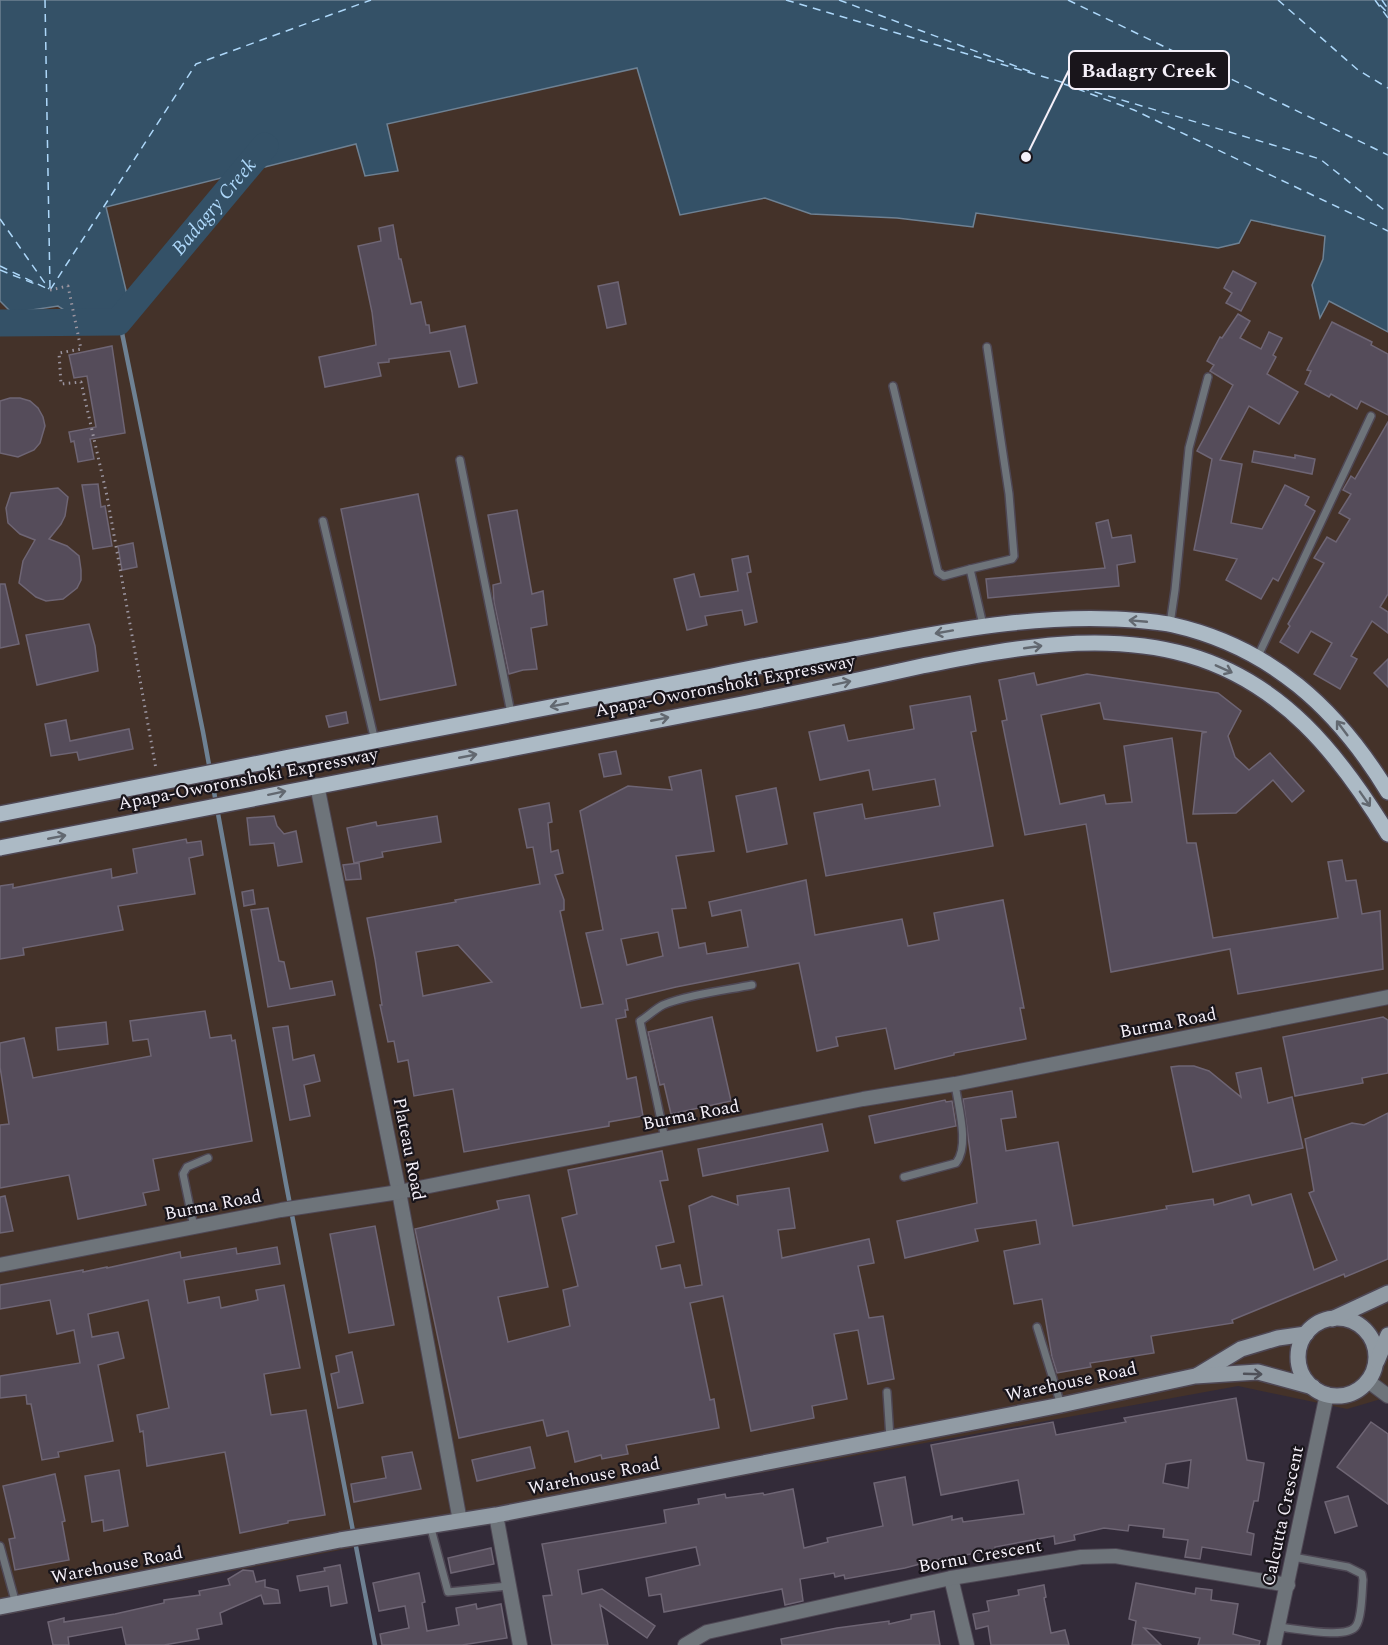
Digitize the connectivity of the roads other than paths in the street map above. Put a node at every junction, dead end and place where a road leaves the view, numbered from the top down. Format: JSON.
{"nodes":[{"id":1,"x":987,"y":347,"type":"dead end"},
{"id":2,"x":1208,"y":377,"type":"dead end"},
{"id":3,"x":893,"y":386,"type":"dead end"},
{"id":4,"x":1371,"y":416,"type":"dead end"},
{"id":5,"x":460,"y":460,"type":"dead end"},
{"id":6,"x":323,"y":521,"type":"dead end"},
{"id":7,"x":970,"y":569,"type":"junction"},
{"id":8,"x":1170,"y":624,"type":"junction"},
{"id":9,"x":984,"y":625,"type":"junction"},
{"id":10,"x":1258,"y":656,"type":"junction"},
{"id":11,"x":511,"y":714,"type":"junction"},
{"id":12,"x":375,"y":741,"type":"junction"},
{"id":13,"x":1386,"y":784,"type":"edge"},
{"id":14,"x":316,"y":785,"type":"junction"},
{"id":15,"x":0,"y":814,"type":"edge"},
{"id":16,"x":1388,"y":834,"type":"edge"},
{"id":17,"x":0,"y":848,"type":"edge"},
{"id":18,"x":752,"y":985,"type":"dead end"},
{"id":19,"x":1388,"y":997,"type":"edge"},
{"id":20,"x":955,"y":1084,"type":"junction"},
{"id":21,"x":664,"y":1139,"type":"junction"},
{"id":22,"x":208,"y":1158,"type":"dead end"},
{"id":23,"x":904,"y":1177,"type":"dead end"},
{"id":24,"x":399,"y":1192,"type":"junction"},
{"id":25,"x":194,"y":1227,"type":"junction"},
{"id":26,"x":0,"y":1265,"type":"edge"},
{"id":27,"x":1388,"y":1293,"type":"edge"},
{"id":28,"x":1332,"y":1319,"type":"junction"},
{"id":29,"x":1037,"y":1327,"type":"dead end"},
{"id":30,"x":1306,"y":1334,"type":"junction"},
{"id":31,"x":1388,"y":1335,"type":"edge"},
{"id":32,"x":1376,"y":1364,"type":"junction"},
{"id":33,"x":1195,"y":1376,"type":"junction"},
{"id":34,"x":1368,"y":1381,"type":"junction"},
{"id":35,"x":1320,"y":1391,"type":"junction"},
{"id":36,"x":887,"y":1392,"type":"dead end"},
{"id":37,"x":1388,"y":1396,"type":"edge"},
{"id":38,"x":1061,"y":1405,"type":"junction"},
{"id":39,"x":890,"y":1438,"type":"junction"},
{"id":40,"x":496,"y":1515,"type":"junction"},
{"id":41,"x":460,"y":1521,"type":"junction"},
{"id":42,"x":430,"y":1524,"type":"junction"},
{"id":43,"x":0,"y":1546,"type":"edge"},
{"id":44,"x":1293,"y":1557,"type":"junction"},
{"id":45,"x":951,"y":1578,"type":"junction"},
{"id":46,"x":1288,"y":1585,"type":"junction"},
{"id":47,"x":508,"y":1586,"type":"junction"},
{"id":48,"x":16,"y":1604,"type":"junction"},
{"id":49,"x":0,"y":1607,"type":"edge"},
{"id":50,"x":1278,"y":1627,"type":"junction"},
{"id":51,"x":520,"y":1645,"type":"edge"},
{"id":52,"x":685,"y":1645,"type":"edge"},
{"id":53,"x":967,"y":1645,"type":"edge"},
{"id":54,"x":1274,"y":1645,"type":"edge"}],
"edges":[{"from":1,"to":7,"type":"lane"},
{"from":2,"to":8,"type":"lane"},
{"from":3,"to":7,"type":"lane"},
{"from":4,"to":10,"type":"lane"},
{"from":5,"to":11,"type":"lane"},
{"from":6,"to":12,"type":"lane"},
{"from":7,"to":9,"type":"lane"},
{"from":8,"to":9,"type":"main road","name":"Apapa-Oworonshoki Expressway","one_way":true},
{"from":8,"to":10,"type":"main road","name":"Apapa-Oworonshoki Expressway"},
{"from":9,"to":11,"type":"main road","name":"Apapa-Oworonshoki Expressway","one_way":true},
{"from":13,"to":10,"type":"main road","name":"Apapa-Oworonshoki Expressway","one_way":true},
{"from":11,"to":12,"type":"main road","name":"Apapa-Oworonshoki Expressway"},
{"from":12,"to":15,"type":"main road","name":"Apapa-Oworonshoki Expressway"},
{"from":14,"to":16,"type":"main road","name":"Apapa-Oworonshoki Expressway","one_way":true},
{"from":17,"to":14,"type":"main road","name":"Apapa-Oworonshoki Expressway","one_way":true},
{"from":14,"to":24,"type":"street","name":"Plateau Road"},
{"from":18,"to":21,"type":"lane"},
{"from":19,"to":20,"type":"street","name":"Burma Road"},
{"from":20,"to":21,"type":"street","name":"Burma Road"},
{"from":20,"to":23,"type":"lane"},
{"from":21,"to":24,"type":"street","name":"Burma Road"},
{"from":22,"to":25,"type":"lane"},
{"from":24,"to":25,"type":"street","name":"Burma Road"},
{"from":24,"to":41,"type":"street","name":"Plateau Road"},
{"from":25,"to":26,"type":"street","name":"Burma Road"},
{"from":27,"to":28,"type":"main road"},
{"from":28,"to":30,"type":"main road"},
{"from":28,"to":32,"type":"main road"},
{"from":29,"to":38,"type":"lane"},
{"from":30,"to":33,"type":"main road","name":"Warehouse Road"},
{"from":30,"to":35,"type":"main road"},
{"from":31,"to":32,"type":"main road"},
{"from":32,"to":34,"type":"main road"},
{"from":33,"to":35,"type":"main road","name":"Warehouse Road","one_way":true},
{"from":33,"to":38,"type":"main road","name":"Warehouse Road"},
{"from":34,"to":35,"type":"main road"},
{"from":34,"to":37,"type":"street"},
{"from":35,"to":44,"type":"street","name":"Calcutta Crescent"},
{"from":36,"to":39,"type":"lane"},
{"from":38,"to":39,"type":"main road","name":"Warehouse Road"},
{"from":39,"to":40,"type":"main road","name":"Warehouse Road"},
{"from":40,"to":41,"type":"main road","name":"Warehouse Road"},
{"from":40,"to":47,"type":"street"},
{"from":41,"to":42,"type":"main road","name":"Warehouse Road"},
{"from":42,"to":47,"type":"lane"},
{"from":42,"to":48,"type":"main road","name":"Warehouse Road"},
{"from":43,"to":48,"type":"lane"},
{"from":44,"to":46,"type":"street","name":"Calcutta Crescent"},
{"from":44,"to":50,"type":"lane"},
{"from":45,"to":46,"type":"street","name":"Bornu Crescent"},
{"from":45,"to":52,"type":"street","name":"Bornu Crescent"},
{"from":45,"to":53,"type":"street"},
{"from":46,"to":50,"type":"street","name":"Calcutta Crescent"},
{"from":47,"to":51,"type":"street"},
{"from":48,"to":49,"type":"main road","name":"Warehouse Road"},
{"from":50,"to":54,"type":"street","name":"Calcutta Crescent"}]}
